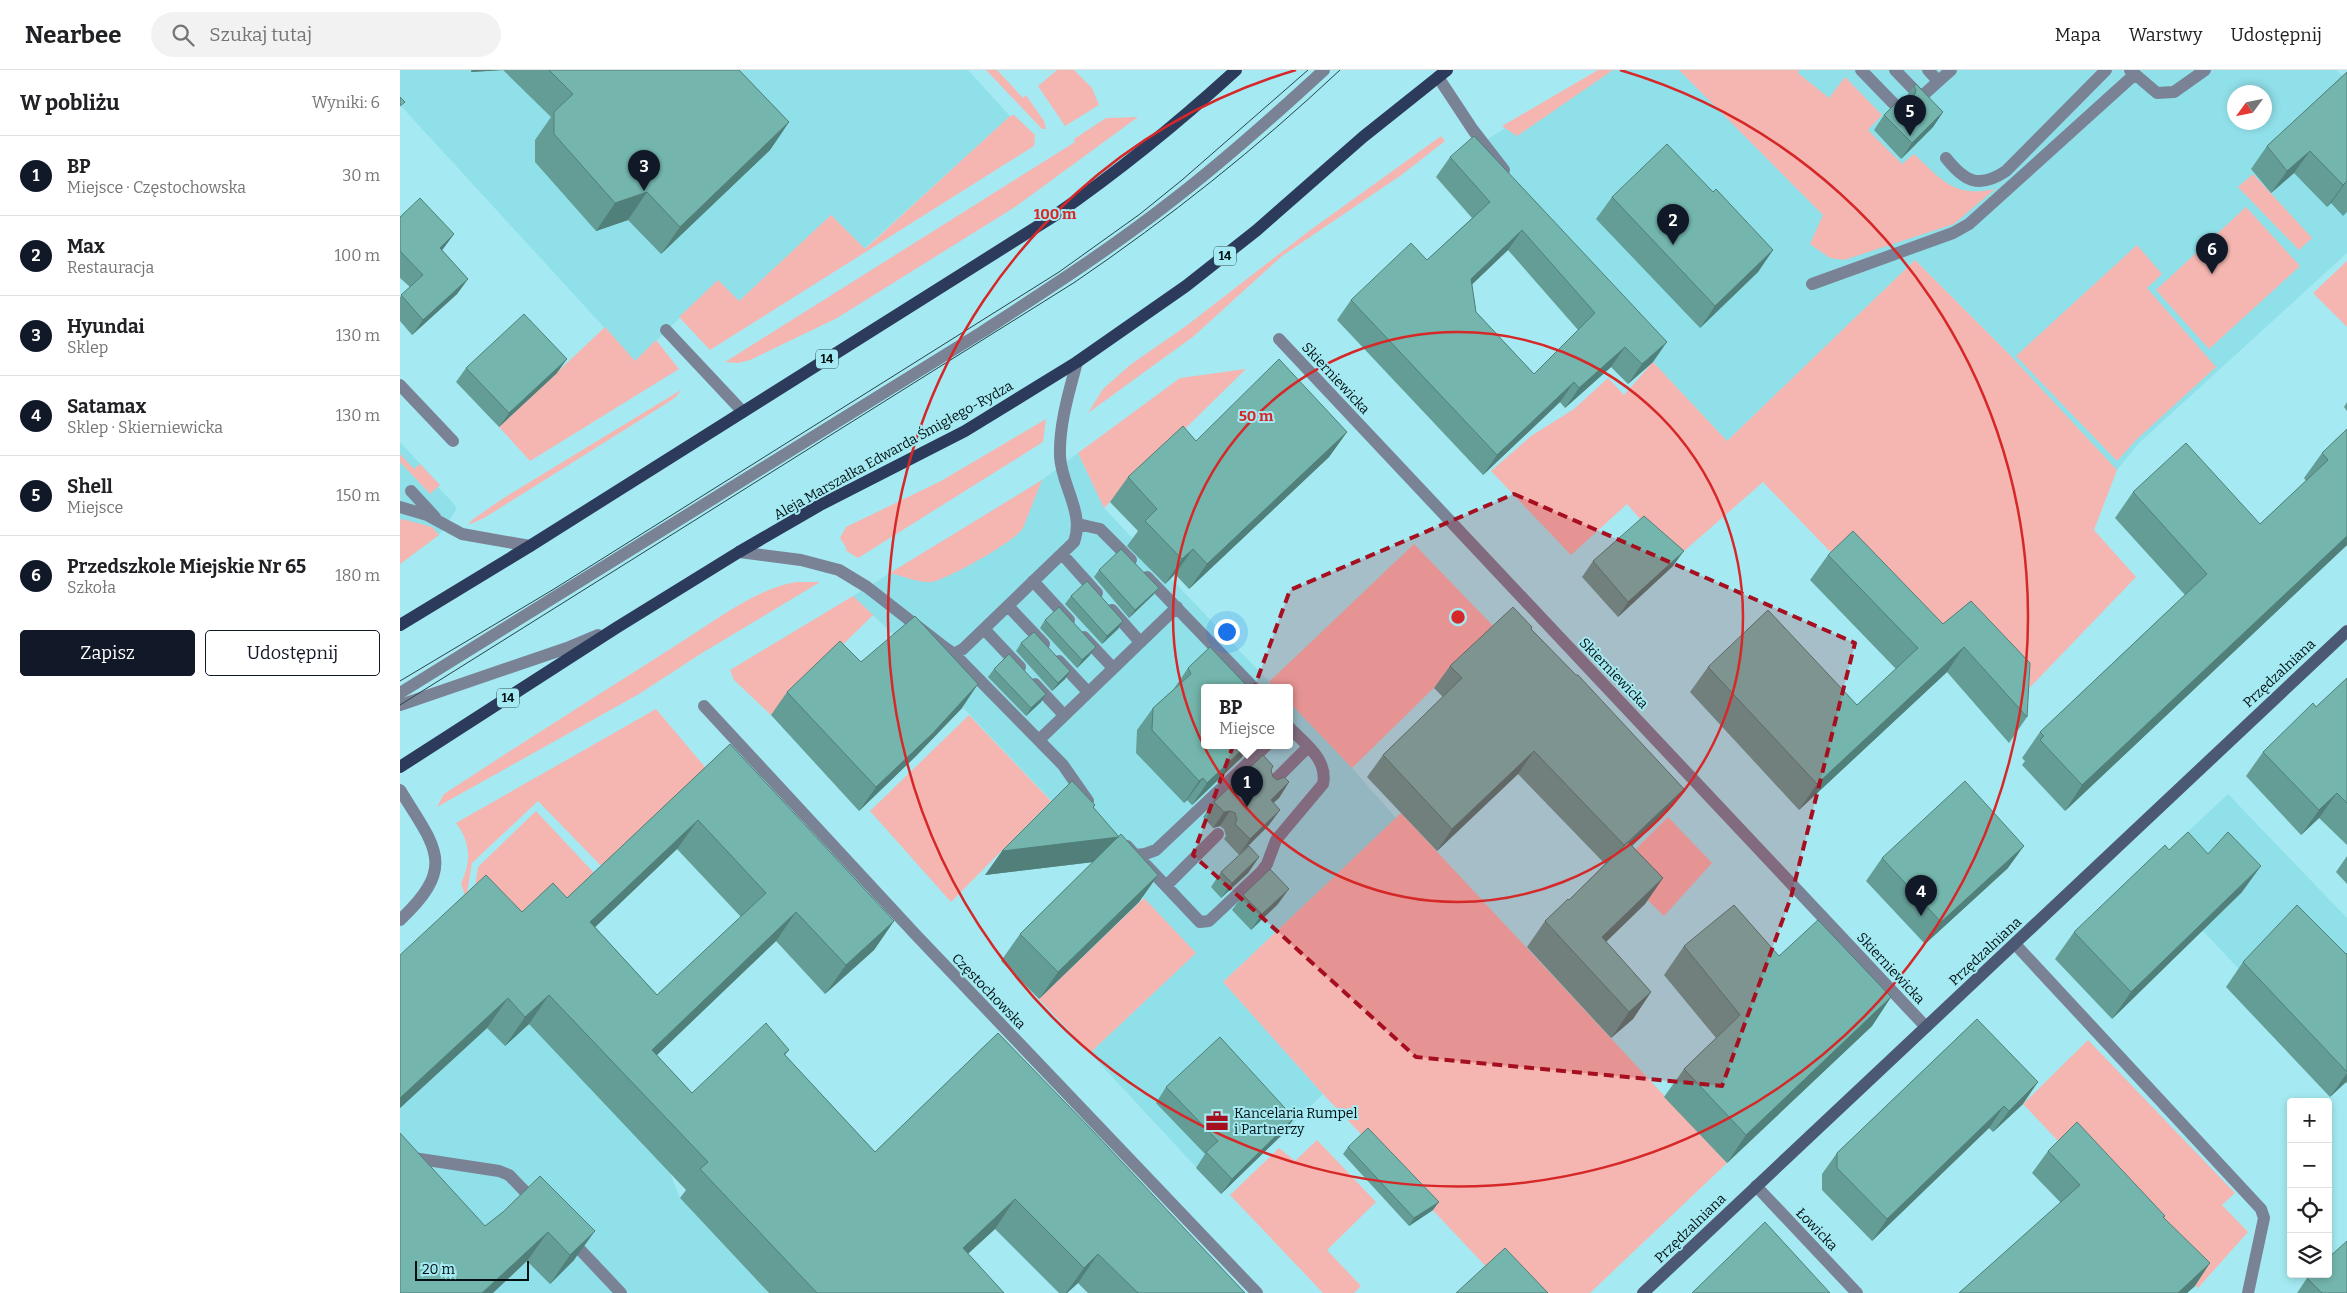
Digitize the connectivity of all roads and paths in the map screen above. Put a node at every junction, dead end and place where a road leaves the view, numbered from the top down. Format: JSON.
{"nodes":[{"id":1,"x":1236,"y":70,"type":"edge"},
{"id":2,"x":1324,"y":70,"type":"edge"},
{"id":3,"x":1860,"y":70,"type":"edge"},
{"id":4,"x":1895,"y":70,"type":"edge"},
{"id":5,"x":1928,"y":70,"type":"edge"},
{"id":6,"x":1951,"y":70,"type":"edge"},
{"id":7,"x":2106,"y":70,"type":"edge"},
{"id":8,"x":2205,"y":70,"type":"edge"},
{"id":9,"x":2132,"y":72,"type":"edge"},
{"id":10,"x":1442,"y":74,"type":"edge"},
{"id":11,"x":1938,"y":81,"type":"junction"},
{"id":12,"x":1897,"y":107,"type":"edge"},
{"id":13,"x":1946,"y":158,"type":"dead end"},
{"id":14,"x":1504,"y":170,"type":"edge"},
{"id":15,"x":1812,"y":284,"type":"dead end"},
{"id":16,"x":666,"y":330,"type":"dead end"},
{"id":17,"x":1280,"y":339,"type":"dead end"},
{"id":18,"x":1077,"y":362,"type":"junction"},
{"id":19,"x":400,"y":385,"type":"edge"},
{"id":20,"x":743,"y":412,"type":"junction"},
{"id":21,"x":453,"y":442,"type":"dead end"},
{"id":22,"x":411,"y":491,"type":"dead end"},
{"id":23,"x":400,"y":507,"type":"edge"},
{"id":24,"x":438,"y":521,"type":"junction"},
{"id":25,"x":1078,"y":524,"type":"junction"},
{"id":26,"x":530,"y":546,"type":"junction"},
{"id":27,"x":739,"y":552,"type":"junction"},
{"id":28,"x":1062,"y":554,"type":"junction"},
{"id":29,"x":1033,"y":581,"type":"junction"},
{"id":30,"x":1008,"y":606,"type":"junction"},
{"id":31,"x":1177,"y":607,"type":"junction"},
{"id":32,"x":400,"y":625,"type":"edge"},
{"id":33,"x":616,"y":628,"type":"junction"},
{"id":34,"x":984,"y":629,"type":"junction"},
{"id":35,"x":2347,"y":631,"type":"edge"},
{"id":36,"x":1140,"y":642,"type":"junction"},
{"id":37,"x":954,"y":654,"type":"junction"},
{"id":38,"x":1113,"y":668,"type":"junction"},
{"id":39,"x":1250,"y":684,"type":"edge"},
{"id":40,"x":1088,"y":692,"type":"junction"},
{"id":41,"x":400,"y":694,"type":"edge"},
{"id":42,"x":400,"y":705,"type":"edge"},
{"id":43,"x":704,"y":706,"type":"dead end"},
{"id":44,"x":1064,"y":715,"type":"junction"},
{"id":45,"x":1293,"y":731,"type":"edge"},
{"id":46,"x":1038,"y":740,"type":"junction"},
{"id":47,"x":1308,"y":747,"type":"junction"},
{"id":48,"x":1263,"y":749,"type":"edge"},
{"id":49,"x":400,"y":768,"type":"edge"},
{"id":50,"x":1268,"y":787,"type":"edge"},
{"id":51,"x":400,"y":790,"type":"edge"},
{"id":52,"x":1097,"y":814,"type":"edge"},
{"id":53,"x":1116,"y":834,"type":"edge"},
{"id":54,"x":1218,"y":834,"type":"dead end"},
{"id":55,"x":1135,"y":855,"type":"junction"},
{"id":56,"x":1166,"y":886,"type":"junction"},
{"id":57,"x":400,"y":920,"type":"edge"},
{"id":58,"x":2015,"y":944,"type":"junction"},
{"id":59,"x":1926,"y":1027,"type":"junction"},
{"id":60,"x":400,"y":1156,"type":"edge"},
{"id":61,"x":1756,"y":1186,"type":"junction"},
{"id":62,"x":543,"y":1210,"type":"edge"},
{"id":63,"x":563,"y":1232,"type":"edge"},
{"id":64,"x":622,"y":1293,"type":"edge"},
{"id":65,"x":1257,"y":1293,"type":"edge"},
{"id":66,"x":1643,"y":1293,"type":"edge"},
{"id":67,"x":1856,"y":1293,"type":"edge"},
{"id":68,"x":2248,"y":1293,"type":"edge"}],
"edges":[{"from":1,"to":20,"type":"main road","number":"14"},
{"from":2,"to":41,"type":"street"},
{"from":3,"to":12,"type":"street"},
{"from":4,"to":11,"type":"street"},
{"from":5,"to":11,"type":"street"},
{"from":6,"to":11,"type":"street"},
{"from":7,"to":13,"type":"street"},
{"from":8,"to":9,"type":"street"},
{"from":9,"to":15,"type":"street"},
{"from":10,"to":14,"type":"street"},
{"from":10,"to":18,"type":"main road","name":"Aleja Marszałka Edwarda Śmigłego-Rydza","number":"14"},
{"from":16,"to":20,"type":"street"},
{"from":17,"to":59,"type":"street","name":"Skierniewicka"},
{"from":18,"to":25,"type":"street"},
{"from":18,"to":27,"type":"main road","name":"Aleja Marszałka Edwarda Śmigłego-Rydza","number":"14"},
{"from":19,"to":21,"type":"street"},
{"from":20,"to":26,"type":"main road","number":"14"},
{"from":22,"to":24,"type":"street"},
{"from":23,"to":24,"type":"street"},
{"from":24,"to":26,"type":"street"},
{"from":25,"to":28,"type":"street"},
{"from":25,"to":31,"type":"street"},
{"from":26,"to":32,"type":"main road","number":"14"},
{"from":27,"to":33,"type":"main road","name":"Aleja Marszałka Edwarda Śmigłego-Rydza","number":"14"},
{"from":27,"to":37,"type":"street"},
{"from":28,"to":29,"type":"street"},
{"from":28,"to":36,"type":"street"},
{"from":29,"to":30,"type":"street"},
{"from":29,"to":38,"type":"street"},
{"from":30,"to":34,"type":"street"},
{"from":30,"to":40,"type":"street"},
{"from":31,"to":36,"type":"street"},
{"from":31,"to":39,"type":"street"},
{"from":33,"to":42,"type":"street"},
{"from":33,"to":49,"type":"main road","name":"Aleja Marszałka Edwarda Śmigłego-Rydza","number":"14"},
{"from":34,"to":37,"type":"street"},
{"from":34,"to":44,"type":"street"},
{"from":35,"to":58,"type":"street","name":"Przędzalniana"},
{"from":36,"to":38,"type":"street"},
{"from":37,"to":46,"type":"street"},
{"from":38,"to":40,"type":"street"},
{"from":40,"to":44,"type":"street"},
{"from":43,"to":65,"type":"street","name":"Częstochowska"},
{"from":44,"to":46,"type":"street"},
{"from":45,"to":47,"type":"street"},
{"from":46,"to":52,"type":"street"},
{"from":47,"to":50,"type":"street"},
{"from":47,"to":56,"type":"street"},
{"from":48,"to":55,"type":"street"},
{"from":51,"to":57,"type":"street"},
{"from":53,"to":55,"type":"street"},
{"from":54,"to":56,"type":"street"},
{"from":55,"to":56,"type":"street"},
{"from":58,"to":59,"type":"street","name":"Przędzalniana"},
{"from":58,"to":68,"type":"street"},
{"from":59,"to":61,"type":"street","name":"Przędzalniana"},
{"from":60,"to":62,"type":"street"},
{"from":61,"to":66,"type":"street","name":"Przędzalniana"},
{"from":61,"to":67,"type":"street","name":"Łowicka"},
{"from":63,"to":64,"type":"street"}]}
